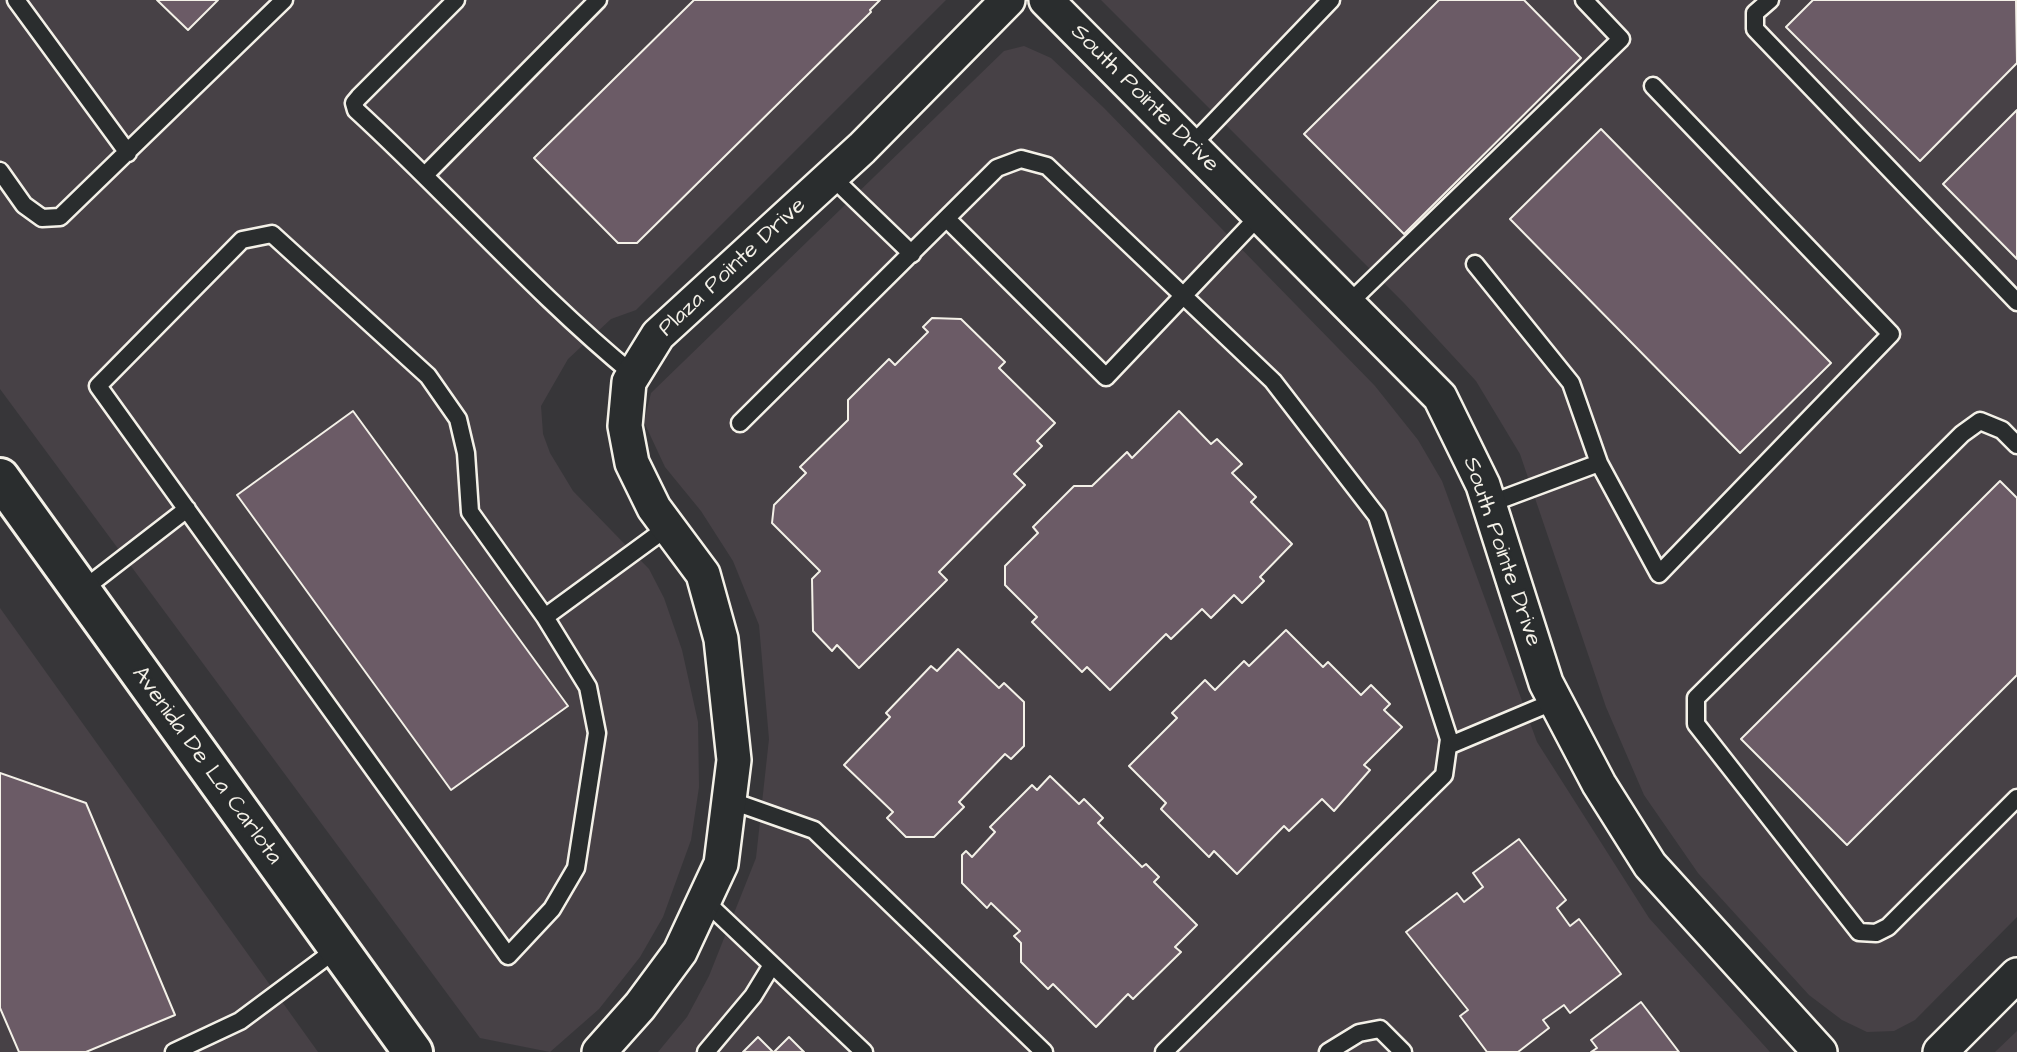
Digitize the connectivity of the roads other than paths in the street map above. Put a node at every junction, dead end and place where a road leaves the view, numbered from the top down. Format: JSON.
{"nodes":[{"id":1,"x":16,"y":0,"type":"edge"},
{"id":2,"x":284,"y":0,"type":"edge"},
{"id":3,"x":456,"y":0,"type":"edge"},
{"id":4,"x":598,"y":0,"type":"edge"},
{"id":5,"x":1008,"y":0,"type":"edge"},
{"id":6,"x":1046,"y":0,"type":"edge"},
{"id":7,"x":1331,"y":0,"type":"edge"},
{"id":8,"x":1584,"y":0,"type":"edge"},
{"id":9,"x":1770,"y":0,"type":"edge"},
{"id":10,"x":1653,"y":86,"type":"dead end"},
{"id":11,"x":1191,"y":146,"type":"junction"},
{"id":12,"x":128,"y":153,"type":"junction"},
{"id":13,"x":0,"y":171,"type":"edge"},
{"id":14,"x":426,"y":174,"type":"junction"},
{"id":15,"x":831,"y":176,"type":"junction"},
{"id":16,"x":1260,"y":215,"type":"junction"},
{"id":17,"x":947,"y":219,"type":"junction"},
{"id":18,"x":912,"y":254,"type":"junction"},
{"id":19,"x":1475,"y":264,"type":"dead end"},
{"id":20,"x":1184,"y":296,"type":"junction"},
{"id":21,"x":2017,"y":302,"type":"edge"},
{"id":22,"x":1348,"y":304,"type":"junction"},
{"id":23,"x":634,"y":375,"type":"junction"},
{"id":24,"x":740,"y":423,"type":"dead end"},
{"id":25,"x":2017,"y":445,"type":"edge"},
{"id":26,"x":1599,"y":463,"type":"junction"},
{"id":27,"x":0,"y":478,"type":"edge"},
{"id":28,"x":1489,"y":504,"type":"junction"},
{"id":29,"x":187,"y":509,"type":"junction"},
{"id":30,"x":668,"y":527,"type":"junction"},
{"id":31,"x":81,"y":591,"type":"junction"},
{"id":32,"x":545,"y":617,"type":"junction"},
{"id":33,"x":1555,"y":701,"type":"junction"},
{"id":34,"x":1448,"y":746,"type":"junction"},
{"id":35,"x":2017,"y":798,"type":"edge"},
{"id":36,"x":729,"y":800,"type":"junction"},
{"id":37,"x":704,"y":900,"type":"junction"},
{"id":38,"x":338,"y":948,"type":"junction"},
{"id":39,"x":772,"y":965,"type":"junction"},
{"id":40,"x":2017,"y":975,"type":"edge"},
{"id":41,"x":174,"y":1052,"type":"edge"},
{"id":42,"x":413,"y":1052,"type":"edge"},
{"id":43,"x":599,"y":1052,"type":"edge"},
{"id":44,"x":706,"y":1052,"type":"edge"},
{"id":45,"x":864,"y":1052,"type":"edge"},
{"id":46,"x":1044,"y":1052,"type":"edge"},
{"id":47,"x":1164,"y":1052,"type":"edge"},
{"id":48,"x":1328,"y":1052,"type":"edge"},
{"id":49,"x":1403,"y":1052,"type":"edge"},
{"id":50,"x":1820,"y":1052,"type":"edge"},
{"id":51,"x":1940,"y":1052,"type":"edge"}],
"edges":[{"from":1,"to":12,"type":"lane"},
{"from":2,"to":12,"type":"lane"},
{"from":3,"to":14,"type":"lane"},
{"from":4,"to":14,"type":"lane"},
{"from":5,"to":15,"type":"street","name":"Plaza Pointe Drive"},
{"from":6,"to":11,"type":"street","name":"South Pointe Drive"},
{"from":7,"to":11,"type":"lane"},
{"from":8,"to":22,"type":"lane"},
{"from":9,"to":21,"type":"lane"},
{"from":10,"to":26,"type":"lane"},
{"from":11,"to":16,"type":"street","name":"South Pointe Drive"},
{"from":12,"to":13,"type":"lane"},
{"from":14,"to":23,"type":"lane"},
{"from":15,"to":18,"type":"lane"},
{"from":15,"to":23,"type":"street","name":"Plaza Pointe Drive"},
{"from":16,"to":20,"type":"lane"},
{"from":16,"to":22,"type":"street","name":"South Pointe Drive"},
{"from":17,"to":18,"type":"lane"},
{"from":17,"to":20,"type":"lane"},
{"from":17,"to":20,"type":"lane"},
{"from":18,"to":24,"type":"lane"},
{"from":19,"to":26,"type":"lane"},
{"from":20,"to":34,"type":"lane"},
{"from":22,"to":28,"type":"street","name":"South Pointe Drive"},
{"from":23,"to":30,"type":"street","name":"Plaza Pointe Drive"},
{"from":25,"to":35,"type":"lane"},
{"from":26,"to":28,"type":"lane"},
{"from":27,"to":31,"type":"main road","name":"Avenida De La Carlota"},
{"from":28,"to":33,"type":"street","name":"South Pointe Drive"},
{"from":29,"to":31,"type":"lane"},
{"from":29,"to":32,"type":"lane"},
{"from":29,"to":32,"type":"lane"},
{"from":30,"to":32,"type":"lane"},
{"from":30,"to":36,"type":"street","name":"Plaza Pointe Drive"},
{"from":31,"to":38,"type":"main road","name":"Avenida De La Carlota"},
{"from":33,"to":34,"type":"lane"},
{"from":33,"to":50,"type":"street","name":"South Pointe Drive"},
{"from":34,"to":47,"type":"lane"},
{"from":36,"to":37,"type":"street","name":"Plaza Pointe Drive"},
{"from":36,"to":46,"type":"lane"},
{"from":37,"to":39,"type":"lane"},
{"from":37,"to":43,"type":"street","name":"Plaza Pointe Drive"},
{"from":38,"to":41,"type":"lane"},
{"from":38,"to":42,"type":"main road","name":"Avenida De La Carlota"},
{"from":39,"to":44,"type":"lane"},
{"from":39,"to":45,"type":"lane"},
{"from":40,"to":51,"type":"street"},
{"from":48,"to":49,"type":"lane"}]}
